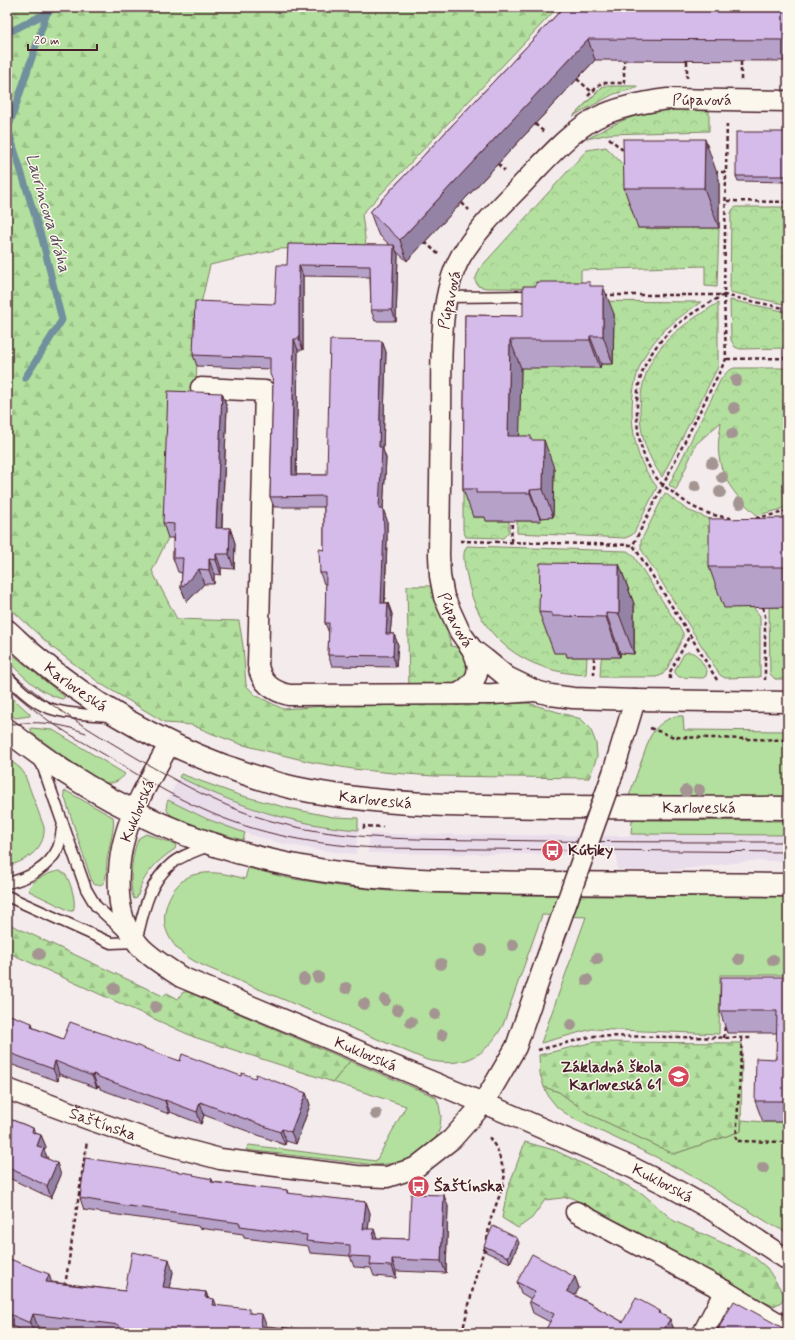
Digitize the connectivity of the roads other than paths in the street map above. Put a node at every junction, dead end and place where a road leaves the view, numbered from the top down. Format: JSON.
{"nodes":[{"id":1,"x":788,"y":101,"type":"edge"},
{"id":2,"x":541,"y":296,"type":"edge"},
{"id":3,"x":447,"y":297,"type":"junction"},
{"id":4,"x":201,"y":388,"type":"dead end"},
{"id":5,"x":7,"y":631,"type":"edge"},
{"id":6,"x":472,"y":649,"type":"junction"},
{"id":7,"x":7,"y":676,"type":"edge"},
{"id":8,"x":536,"y":691,"type":"junction"},
{"id":9,"x":458,"y":694,"type":"junction"},
{"id":10,"x":635,"y":700,"type":"junction"},
{"id":11,"x":788,"y":702,"type":"edge"},
{"id":12,"x":122,"y":718,"type":"junction"},
{"id":13,"x":7,"y":730,"type":"edge"},
{"id":14,"x":170,"y":743,"type":"junction"},
{"id":15,"x":38,"y":754,"type":"junction"},
{"id":16,"x":788,"y":808,"type":"edge"},
{"id":17,"x":134,"y":811,"type":"junction"},
{"id":18,"x":63,"y":824,"type":"junction"},
{"id":19,"x":213,"y":844,"type":"junction"},
{"id":20,"x":7,"y":883,"type":"edge"},
{"id":21,"x":788,"y":885,"type":"edge"},
{"id":22,"x":7,"y":896,"type":"edge"},
{"id":23,"x":136,"y":942,"type":"junction"},
{"id":24,"x":7,"y":1089,"type":"edge"},
{"id":25,"x":483,"y":1104,"type":"junction"},
{"id":26,"x":576,"y":1212,"type":"dead end"},
{"id":27,"x":787,"y":1260,"type":"edge"},
{"id":28,"x":725,"y":1291,"type":"junction"},
{"id":29,"x":787,"y":1328,"type":"edge"},
{"id":30,"x":703,"y":1333,"type":"edge"}],
"edges":[{"from":1,"to":3,"type":"street","name":"Púpavová"},
{"from":2,"to":3,"type":"lane"},
{"from":3,"to":6,"type":"street","name":"Púpavová"},
{"from":4,"to":9,"type":"street","name":"Púpavová"},
{"from":5,"to":12,"type":"main road","name":"Karloveská"},
{"from":6,"to":8,"type":"street","name":"Púpavová"},
{"from":6,"to":9,"type":"street"},
{"from":7,"to":12,"type":"lane"},
{"from":8,"to":9,"type":"street","name":"Púpavová"},
{"from":8,"to":10,"type":"street","name":"Púpavová"},
{"from":10,"to":11,"type":"street","name":"Púpavová"},
{"from":10,"to":25,"type":"street","name":"Šaštínska","bridge":true},
{"from":12,"to":14,"type":"main road","name":"Karloveská"},
{"from":13,"to":15,"type":"main road"},
{"from":14,"to":16,"type":"main road","name":"Karloveská"},
{"from":14,"to":17,"type":"street","name":"Kuklovská"},
{"from":15,"to":17,"type":"main road"},
{"from":15,"to":18,"type":"lane"},
{"from":17,"to":19,"type":"main road"},
{"from":17,"to":23,"type":"street","name":"Kuklovská"},
{"from":18,"to":20,"type":"lane"},
{"from":18,"to":23,"type":"lane"},
{"from":19,"to":21,"type":"main road"},
{"from":19,"to":23,"type":"lane"},
{"from":22,"to":23,"type":"lane"},
{"from":23,"to":25,"type":"street","name":"Kuklovská"},
{"from":24,"to":25,"type":"street","name":"Šaštínska"},
{"from":25,"to":27,"type":"street","name":"Kuklovská"},
{"from":26,"to":28,"type":"street"},
{"from":28,"to":29,"type":"street"},
{"from":28,"to":30,"type":"street"}]}
